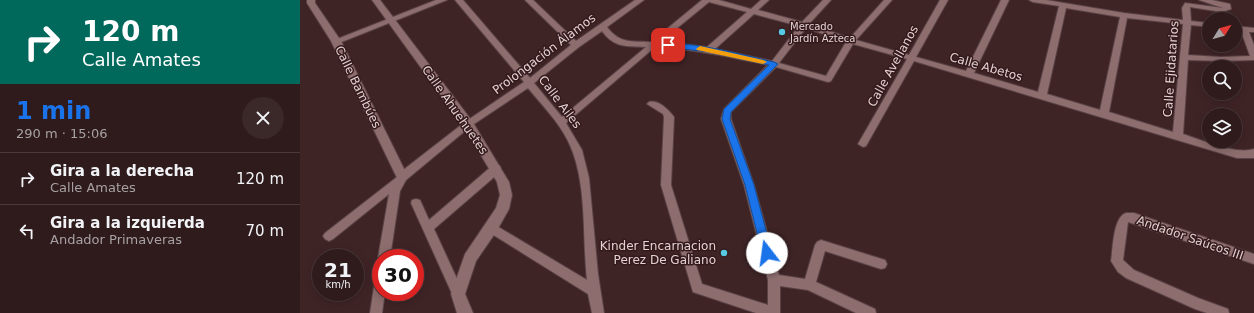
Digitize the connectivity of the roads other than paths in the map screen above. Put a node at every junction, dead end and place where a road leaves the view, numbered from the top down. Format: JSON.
{"nodes":[{"id":1,"x":311,"y":0,"type":"edge"},
{"id":2,"x":376,"y":0,"type":"edge"},
{"id":3,"x":443,"y":0,"type":"edge"},
{"id":4,"x":459,"y":0,"type":"edge"},
{"id":5,"x":529,"y":0,"type":"edge"},
{"id":6,"x":640,"y":0,"type":"edge"},
{"id":7,"x":706,"y":0,"type":"edge"},
{"id":8,"x":711,"y":0,"type":"edge"},
{"id":9,"x":765,"y":0,"type":"edge"},
{"id":10,"x":827,"y":0,"type":"edge"},
{"id":11,"x":888,"y":0,"type":"edge"},
{"id":12,"x":944,"y":0,"type":"edge"},
{"id":13,"x":1005,"y":0,"type":"edge"},
{"id":14,"x":1033,"y":0,"type":"edge"},
{"id":15,"x":1203,"y":0,"type":"edge"},
{"id":16,"x":1063,"y":5,"type":"junction"},
{"id":17,"x":754,"y":12,"type":"junction"},
{"id":18,"x":1124,"y":14,"type":"junction"},
{"id":19,"x":391,"y":20,"type":"junction"},
{"id":20,"x":1188,"y":22,"type":"junction"},
{"id":21,"x":1202,"y":23,"type":"edge"},
{"id":22,"x":804,"y":25,"type":"junction"},
{"id":23,"x":602,"y":26,"type":"junction"},
{"id":24,"x":1244,"y":29,"type":"joint"},
{"id":25,"x":1254,"y":30,"type":"edge"},
{"id":26,"x":336,"y":41,"type":"junction"},
{"id":27,"x":851,"y":41,"type":"junction"},
{"id":28,"x":576,"y":45,"type":"junction"},
{"id":29,"x":652,"y":45,"type":"junction"},
{"id":30,"x":709,"y":50,"type":"junction"},
{"id":31,"x":1184,"y":57,"type":"junction"},
{"id":32,"x":1254,"y":57,"type":"edge"},
{"id":33,"x":912,"y":58,"type":"junction"},
{"id":34,"x":774,"y":64,"type":"junction"},
{"id":35,"x":969,"y":74,"type":"junction"},
{"id":36,"x":529,"y":83,"type":"junction"},
{"id":37,"x":1042,"y":95,"type":"junction"},
{"id":38,"x":652,"y":104,"type":"dead end"},
{"id":39,"x":1104,"y":113,"type":"junction"},
{"id":40,"x":561,"y":122,"type":"junction"},
{"id":41,"x":468,"y":124,"type":"junction"},
{"id":42,"x":1178,"y":135,"type":"junction"},
{"id":43,"x":863,"y":144,"type":"dead end"},
{"id":44,"x":1254,"y":153,"type":"edge"},
{"id":45,"x":496,"y":169,"type":"junction"},
{"id":46,"x":402,"y":177,"type":"junction"},
{"id":47,"x":416,"y":203,"type":"dead end"},
{"id":48,"x":427,"y":228,"type":"junction"},
{"id":49,"x":491,"y":228,"type":"junction"},
{"id":50,"x":329,"y":236,"type":"dead end"},
{"id":51,"x":386,"y":249,"type":"edge"},
{"id":52,"x":1254,"y":259,"type":"edge"},
{"id":53,"x":881,"y":264,"type":"dead end"},
{"id":54,"x":774,"y":280,"type":"junction"},
{"id":55,"x":809,"y":285,"type":"junction"},
{"id":56,"x":593,"y":290,"type":"junction"},
{"id":57,"x":458,"y":294,"type":"junction"},
{"id":58,"x":378,"y":301,"type":"edge"},
{"id":59,"x":376,"y":313,"type":"edge"},
{"id":60,"x":465,"y":313,"type":"edge"},
{"id":61,"x":598,"y":313,"type":"edge"},
{"id":62,"x":774,"y":313,"type":"edge"},
{"id":63,"x":870,"y":313,"type":"edge"},
{"id":64,"x":1223,"y":313,"type":"edge"}],
"edges":[{"from":1,"to":26,"type":"main road","name":"Calle Bambúes"},
{"from":2,"to":19,"type":"main road","name":"Calle Ahuehuetes"},
{"from":3,"to":19,"type":"street"},
{"from":4,"to":36,"type":"street","name":"Calle Ailes"},
{"from":5,"to":28,"type":"street"},
{"from":6,"to":23,"type":"street","name":"Prolongación Álamos"},
{"from":7,"to":29,"type":"street"},
{"from":8,"to":17,"type":"street","name":"Calle Abetos"},
{"from":9,"to":17,"type":"street"},
{"from":10,"to":22,"type":"street"},
{"from":11,"to":27,"type":"street"},
{"from":12,"to":33,"type":"street","name":"Calle Avellanos"},
{"from":13,"to":35,"type":"street"},
{"from":14,"to":16,"type":"street"},
{"from":15,"to":20,"type":"street","name":"Calle Ejidatarios"},
{"from":16,"to":18,"type":"street"},
{"from":16,"to":37,"type":"street"},
{"from":17,"to":22,"type":"street","name":"Calle Abetos"},
{"from":17,"to":30,"type":"street"},
{"from":18,"to":20,"type":"street"},
{"from":18,"to":39,"type":"street"},
{"from":19,"to":26,"type":"street"},
{"from":19,"to":41,"type":"main road","name":"Calle Ahuehuetes"},
{"from":20,"to":21,"type":"street"},
{"from":20,"to":31,"type":"street","name":"Calle Ejidatarios"},
{"from":22,"to":27,"type":"street","name":"Calle Abetos"},
{"from":22,"to":34,"type":"street"},
{"from":23,"to":28,"type":"street","name":"Prolongación Álamos"},
{"from":23,"to":29,"type":"street"},
{"from":24,"to":25,"type":"street"},
{"from":24,"to":32,"type":"street"},
{"from":26,"to":46,"type":"main road","name":"Calle Bambúes"},
{"from":27,"to":33,"type":"street","name":"Calle Abetos"},
{"from":27,"to":34,"type":"street"},
{"from":28,"to":36,"type":"street","name":"Prolongación Álamos"},
{"from":29,"to":30,"type":"street"},
{"from":29,"to":40,"type":"street"},
{"from":30,"to":34,"type":"street"},
{"from":31,"to":32,"type":"street"},
{"from":31,"to":42,"type":"street","name":"Calle Ejidatarios"},
{"from":33,"to":35,"type":"street","name":"Calle Abetos"},
{"from":33,"to":43,"type":"street","name":"Calle Avellanos"},
{"from":34,"to":54,"type":"street"},
{"from":35,"to":37,"type":"street","name":"Calle Abetos"},
{"from":36,"to":40,"type":"street","name":"Calle Ailes"},
{"from":36,"to":41,"type":"street","name":"Prolongación Álamos"},
{"from":37,"to":39,"type":"street","name":"Calle Abetos"},
{"from":38,"to":62,"type":"street"},
{"from":39,"to":42,"type":"street","name":"Calle Abetos"},
{"from":40,"to":56,"type":"street","name":"Calle Ailes"},
{"from":41,"to":45,"type":"main road","name":"Calle Ahuehuetes"},
{"from":41,"to":46,"type":"street","name":"Prolongación Álamos"},
{"from":42,"to":44,"type":"street","name":"Calle Abetos"},
{"from":45,"to":48,"type":"street"},
{"from":45,"to":49,"type":"main road","name":"Calle Ahuehuetes"},
{"from":46,"to":50,"type":"street"},
{"from":46,"to":51,"type":"street","name":"Prolongación Álamos"},
{"from":47,"to":48,"type":"street"},
{"from":48,"to":57,"type":"street"},
{"from":49,"to":56,"type":"street"},
{"from":49,"to":57,"type":"main road","name":"Calle Ahuehuetes"},
{"from":52,"to":64,"type":"street","name":"Andador Saúcos III"},
{"from":53,"to":55,"type":"street"},
{"from":54,"to":55,"type":"street"},
{"from":54,"to":62,"type":"street"},
{"from":55,"to":63,"type":"street"},
{"from":56,"to":61,"type":"street","name":"Calle Ailes"},
{"from":57,"to":60,"type":"main road"},
{"from":58,"to":59,"type":"street"}]}
